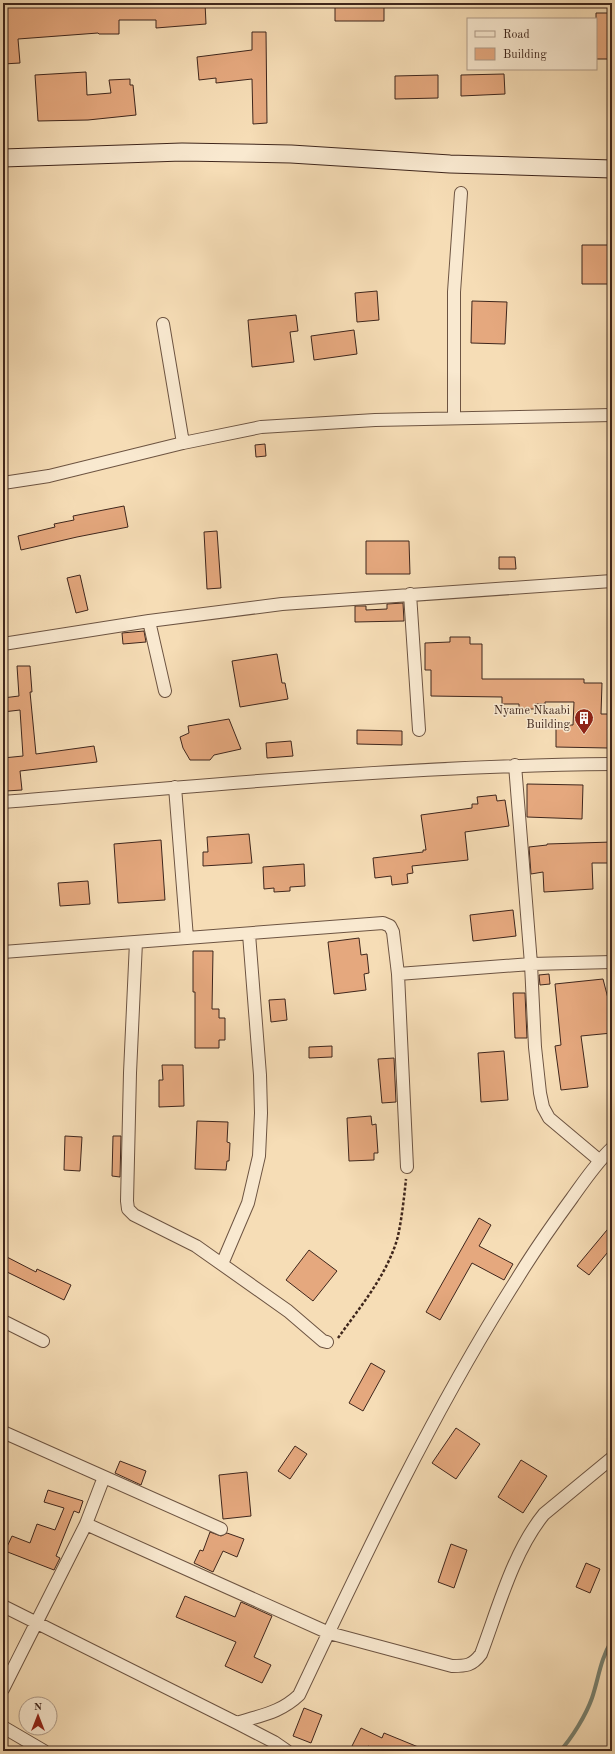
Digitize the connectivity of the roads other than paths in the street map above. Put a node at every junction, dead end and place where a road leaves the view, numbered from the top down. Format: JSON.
{"nodes":[{"id":1,"x":3,"y":158,"type":"edge"},
{"id":2,"x":612,"y":169,"type":"edge"},
{"id":3,"x":461,"y":193,"type":"dead end"},
{"id":4,"x":163,"y":324,"type":"dead end"},
{"id":5,"x":612,"y":415,"type":"edge"},
{"id":6,"x":454,"y":418,"type":"junction"},
{"id":7,"x":183,"y":443,"type":"junction"},
{"id":8,"x":3,"y":483,"type":"edge"},
{"id":9,"x":612,"y":581,"type":"edge"},
{"id":10,"x":410,"y":594,"type":"junction"},
{"id":11,"x":149,"y":621,"type":"junction"},
{"id":12,"x":3,"y":644,"type":"edge"},
{"id":13,"x":165,"y":691,"type":"dead end"},
{"id":14,"x":419,"y":730,"type":"dead end"},
{"id":15,"x":612,"y":764,"type":"edge"},
{"id":16,"x":514,"y":765,"type":"junction"},
{"id":17,"x":175,"y":787,"type":"junction"},
{"id":18,"x":3,"y":802,"type":"edge"},
{"id":19,"x":250,"y":934,"type":"junction"},
{"id":20,"x":187,"y":938,"type":"junction"},
{"id":21,"x":136,"y":942,"type":"junction"},
{"id":22,"x":3,"y":952,"type":"edge"},
{"id":23,"x":612,"y":962,"type":"edge"},
{"id":24,"x":531,"y":964,"type":"junction"},
{"id":25,"x":398,"y":974,"type":"junction"},
{"id":26,"x":612,"y":1148,"type":"edge"},
{"id":27,"x":599,"y":1160,"type":"junction"},
{"id":28,"x":407,"y":1167,"type":"road end"},
{"id":29,"x":222,"y":1264,"type":"junction"},
{"id":30,"x":3,"y":1321,"type":"edge"},
{"id":31,"x":43,"y":1340,"type":"dead end"},
{"id":32,"x":327,"y":1342,"type":"road end"},
{"id":33,"x":3,"y":1432,"type":"edge"},
{"id":34,"x":612,"y":1458,"type":"edge"},
{"id":35,"x":104,"y":1477,"type":"junction"},
{"id":36,"x":86,"y":1524,"type":"junction"},
{"id":37,"x":221,"y":1529,"type":"dead end"},
{"id":38,"x":3,"y":1606,"type":"edge"},
{"id":39,"x":36,"y":1622,"type":"junction"},
{"id":40,"x":329,"y":1633,"type":"junction"},
{"id":41,"x":3,"y":1689,"type":"edge"},
{"id":42,"x":238,"y":1723,"type":"junction"},
{"id":43,"x":3,"y":1727,"type":"edge"},
{"id":44,"x":44,"y":1751,"type":"edge"},
{"id":45,"x":287,"y":1751,"type":"edge"}],
"edges":[{"from":1,"to":2,"type":"street"},
{"from":3,"to":6,"type":"street"},
{"from":4,"to":7,"type":"street"},
{"from":5,"to":6,"type":"street"},
{"from":6,"to":7,"type":"street"},
{"from":7,"to":8,"type":"street"},
{"from":9,"to":10,"type":"street"},
{"from":10,"to":11,"type":"street"},
{"from":10,"to":14,"type":"street"},
{"from":11,"to":12,"type":"street"},
{"from":11,"to":13,"type":"street"},
{"from":15,"to":16,"type":"street"},
{"from":16,"to":17,"type":"street"},
{"from":16,"to":24,"type":"street"},
{"from":17,"to":18,"type":"street"},
{"from":17,"to":20,"type":"street"},
{"from":19,"to":20,"type":"street"},
{"from":19,"to":25,"type":"street"},
{"from":19,"to":29,"type":"street"},
{"from":20,"to":21,"type":"street"},
{"from":21,"to":22,"type":"street"},
{"from":21,"to":29,"type":"street"},
{"from":23,"to":24,"type":"street"},
{"from":24,"to":25,"type":"street"},
{"from":24,"to":27,"type":"street"},
{"from":25,"to":28,"type":"street"},
{"from":26,"to":27,"type":"street"},
{"from":27,"to":40,"type":"street"},
{"from":29,"to":32,"type":"street"},
{"from":30,"to":31,"type":"street"},
{"from":33,"to":35,"type":"street"},
{"from":34,"to":40,"type":"street"},
{"from":35,"to":36,"type":"street"},
{"from":35,"to":37,"type":"street"},
{"from":36,"to":39,"type":"street"},
{"from":36,"to":40,"type":"street"},
{"from":38,"to":39,"type":"street"},
{"from":39,"to":41,"type":"street"},
{"from":39,"to":42,"type":"street"},
{"from":40,"to":42,"type":"street"},
{"from":42,"to":45,"type":"street"},
{"from":43,"to":44,"type":"street"}]}
